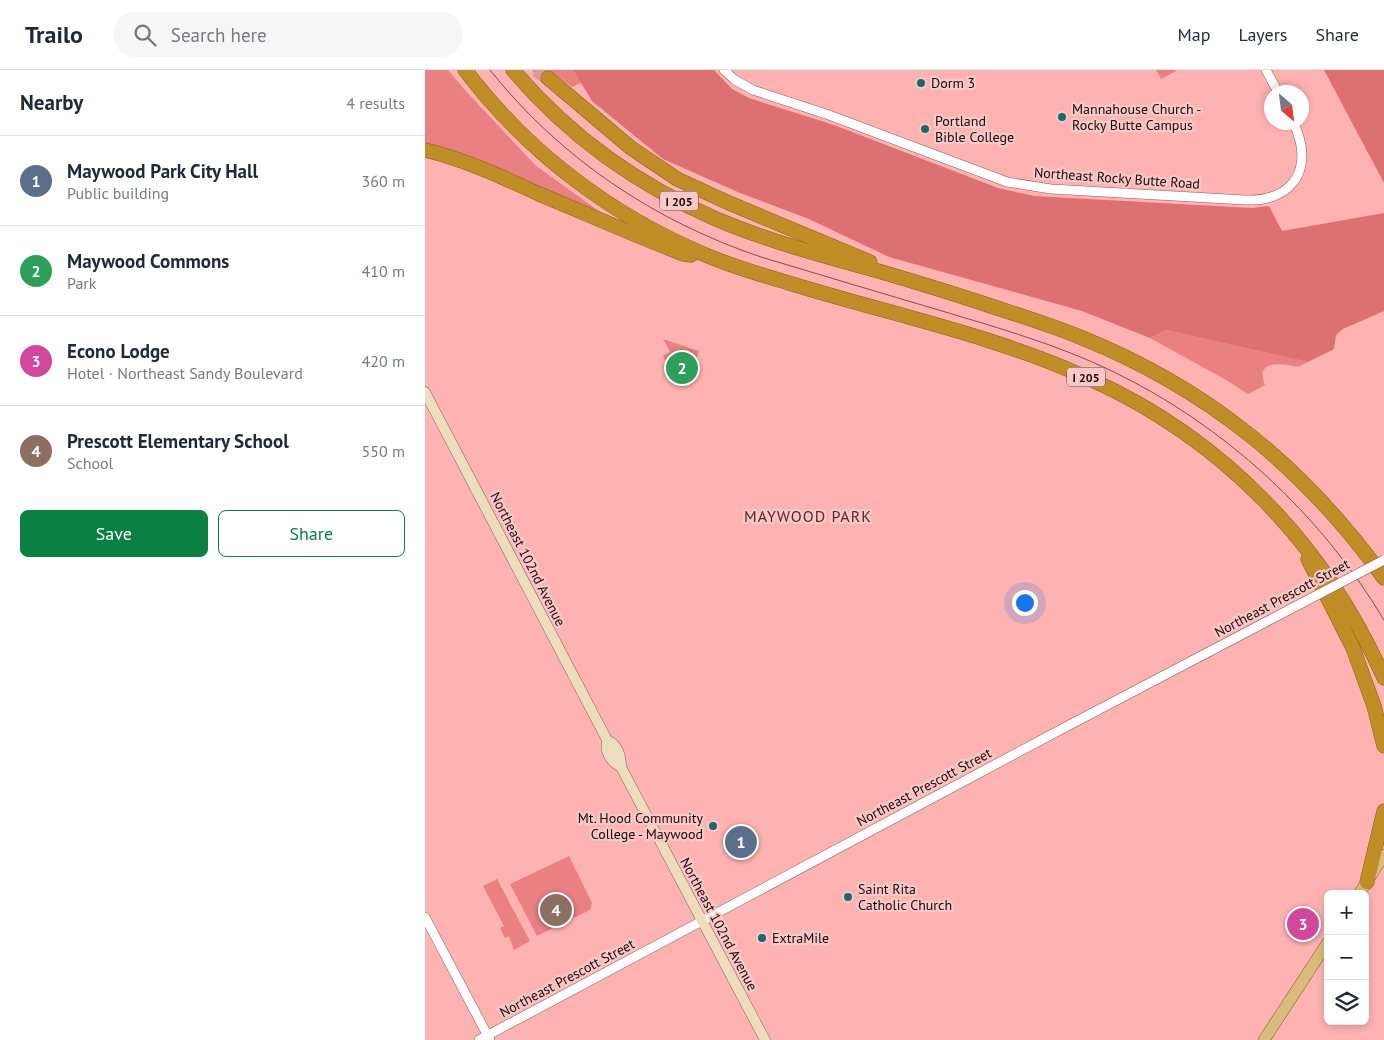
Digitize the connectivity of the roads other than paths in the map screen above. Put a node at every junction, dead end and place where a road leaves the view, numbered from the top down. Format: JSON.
{"nodes":[{"id":1,"x":465,"y":70,"type":"edge"},
{"id":2,"x":513,"y":70,"type":"edge"},
{"id":3,"x":724,"y":70,"type":"edge"},
{"id":4,"x":1266,"y":70,"type":"edge"},
{"id":5,"x":548,"y":78,"type":"tunnel mouth"},
{"id":6,"x":1274,"y":85,"type":"edge"},
{"id":7,"x":1297,"y":130,"type":"edge"},
{"id":8,"x":425,"y":150,"type":"edge"},
{"id":9,"x":707,"y":256,"type":"junction"},
{"id":10,"x":879,"y":271,"type":"junction"},
{"id":11,"x":425,"y":392,"type":"edge"},
{"id":12,"x":1305,"y":546,"type":"junction"},
{"id":13,"x":1384,"y":560,"type":"edge"},
{"id":14,"x":1384,"y":578,"type":"edge"},
{"id":15,"x":1384,"y":678,"type":"edge"},
{"id":16,"x":1384,"y":746,"type":"edge"},
{"id":17,"x":1384,"y":811,"type":"edge"},
{"id":18,"x":1384,"y":855,"type":"edge"},
{"id":19,"x":1367,"y":882,"type":"junction"},
{"id":20,"x":1362,"y":890,"type":"edge"},
{"id":21,"x":425,"y":917,"type":"edge"},
{"id":22,"x":702,"y":922,"type":"junction"},
{"id":23,"x":1324,"y":948,"type":"edge"},
{"id":24,"x":489,"y":1038,"type":"edge"},
{"id":25,"x":479,"y":1040,"type":"edge"},
{"id":26,"x":765,"y":1040,"type":"edge"},
{"id":27,"x":1264,"y":1040,"type":"edge"}],
"edges":[{"from":1,"to":9,"type":"highway","number":"I 205"},
{"from":2,"to":10,"type":"highway","number":"I 205"},
{"from":3,"to":7,"type":"street","name":"Northeast Rocky Butte Road"},
{"from":4,"to":6,"type":"street"},
{"from":5,"to":10,"type":"highway"},
{"from":8,"to":9,"type":"highway"},
{"from":9,"to":12,"type":"highway","number":"I 205"},
{"from":10,"to":14,"type":"highway","number":"I 205"},
{"from":11,"to":22,"type":"main road","name":"Northeast 102nd Avenue"},
{"from":12,"to":15,"type":"highway","number":"I 205"},
{"from":12,"to":16,"type":"highway"},
{"from":13,"to":22,"type":"street","name":"Northeast Prescott Street","bridge":true},
{"from":17,"to":19,"type":"highway"},
{"from":18,"to":19,"type":"main road"},
{"from":19,"to":20,"type":"main road"},
{"from":21,"to":24,"type":"street"},
{"from":22,"to":24,"type":"street","name":"Northeast Prescott Street"},
{"from":22,"to":26,"type":"main road","name":"Northeast 102nd Avenue"},
{"from":23,"to":27,"type":"main road"},
{"from":24,"to":25,"type":"street","name":"Northeast Prescott Street"}]}
